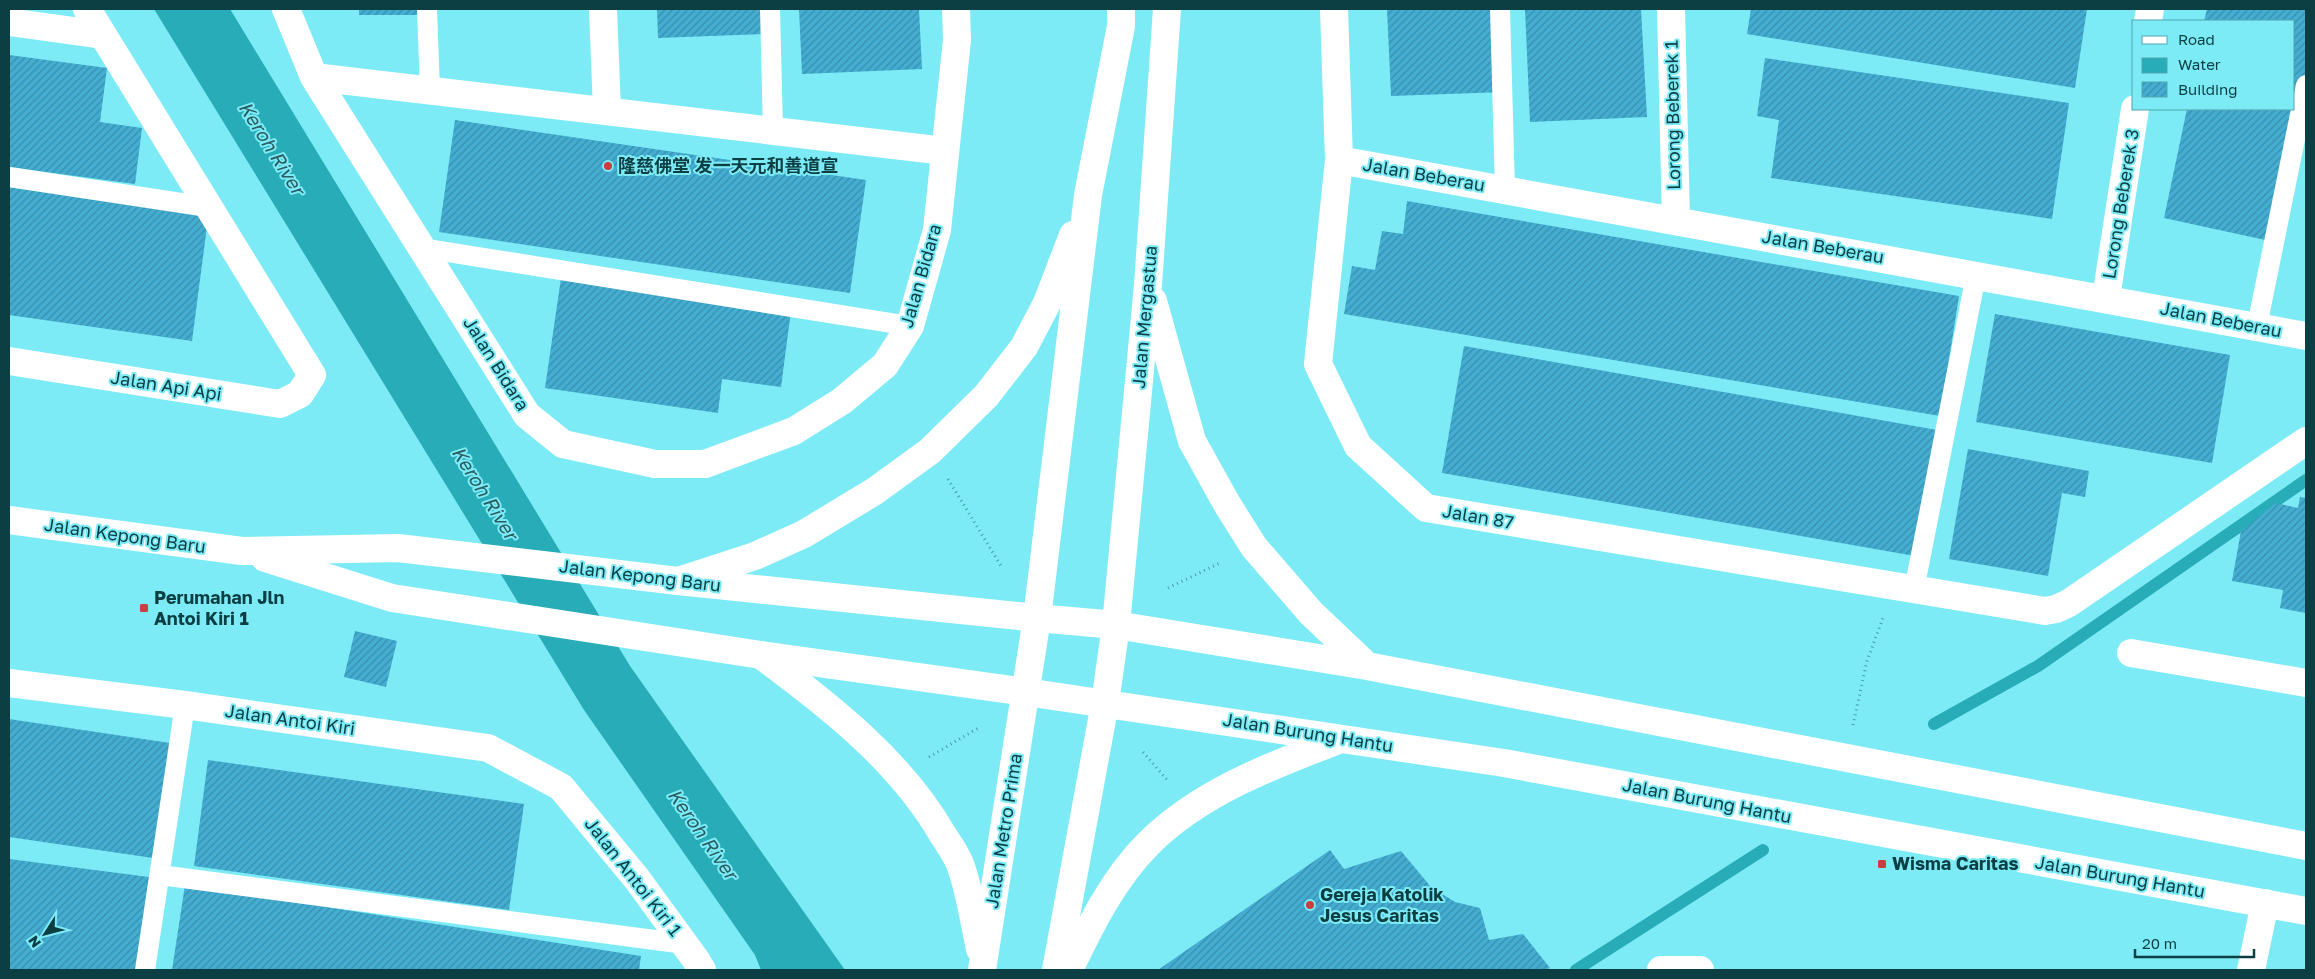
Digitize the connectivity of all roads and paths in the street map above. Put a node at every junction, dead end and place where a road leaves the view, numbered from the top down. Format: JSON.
{"nodes":[{"id":1,"x":87,"y":9,"type":"edge"},
{"id":2,"x":286,"y":9,"type":"edge"},
{"id":3,"x":427,"y":9,"type":"edge"},
{"id":4,"x":603,"y":9,"type":"edge"},
{"id":5,"x":770,"y":9,"type":"edge"},
{"id":6,"x":956,"y":9,"type":"edge"},
{"id":7,"x":1121,"y":9,"type":"edge"},
{"id":8,"x":1167,"y":9,"type":"edge"},
{"id":9,"x":1334,"y":9,"type":"edge"},
{"id":10,"x":1500,"y":9,"type":"edge"},
{"id":11,"x":1671,"y":9,"type":"edge"},
{"id":12,"x":9,"y":22,"type":"edge"},
{"id":13,"x":103,"y":35,"type":"junction"},
{"id":14,"x":314,"y":77,"type":"junction"},
{"id":15,"x":2306,"y":85,"type":"edge"},
{"id":16,"x":430,"y":91,"type":"junction"},
{"id":17,"x":2135,"y":110,"type":"edge"},
{"id":18,"x":607,"y":111,"type":"junction"},
{"id":19,"x":773,"y":131,"type":"junction"},
{"id":20,"x":945,"y":151,"type":"junction"},
{"id":21,"x":1339,"y":160,"type":"junction"},
{"id":22,"x":9,"y":177,"type":"edge"},
{"id":23,"x":1505,"y":190,"type":"junction"},
{"id":24,"x":1088,"y":195,"type":"junction"},
{"id":25,"x":208,"y":207,"type":"junction"},
{"id":26,"x":1676,"y":221,"type":"junction"},
{"id":27,"x":422,"y":248,"type":"junction"},
{"id":28,"x":1976,"y":275,"type":"junction"},
{"id":29,"x":1148,"y":285,"type":"junction"},
{"id":30,"x":2106,"y":298,"type":"junction"},
{"id":31,"x":910,"y":326,"type":"junction"},
{"id":32,"x":2257,"y":326,"type":"junction"},
{"id":33,"x":2306,"y":336,"type":"edge"},
{"id":34,"x":9,"y":361,"type":"edge"},
{"id":35,"x":2306,"y":442,"type":"edge"},
{"id":36,"x":930,"y":451,"type":"junction"},
{"id":37,"x":9,"y":520,"type":"edge"},
{"id":38,"x":1254,"y":547,"type":"junction"},
{"id":39,"x":242,"y":551,"type":"junction"},
{"id":40,"x":1001,"y":566,"type":"dead end"},
{"id":41,"x":667,"y":579,"type":"junction"},
{"id":42,"x":1168,"y":588,"type":"dead end"},
{"id":43,"x":1905,"y":589,"type":"junction"},
{"id":44,"x":1037,"y":618,"type":"junction"},
{"id":45,"x":1116,"y":625,"type":"junction"},
{"id":46,"x":2131,"y":653,"type":"dead end"},
{"id":47,"x":761,"y":655,"type":"junction"},
{"id":48,"x":1367,"y":666,"type":"junction"},
{"id":49,"x":9,"y":683,"type":"edge"},
{"id":50,"x":2306,"y":683,"type":"edge"},
{"id":51,"x":1026,"y":692,"type":"junction"},
{"id":52,"x":1105,"y":703,"type":"junction"},
{"id":53,"x":185,"y":705,"type":"junction"},
{"id":54,"x":980,"y":728,"type":"dead end"},
{"id":55,"x":1342,"y":738,"type":"junction"},
{"id":56,"x":1846,"y":757,"type":"junction"},
{"id":57,"x":900,"y":773,"type":"junction"},
{"id":58,"x":561,"y":787,"type":"joint"},
{"id":59,"x":2239,"y":832,"type":"junction"},
{"id":60,"x":2306,"y":833,"type":"edge"},
{"id":61,"x":2306,"y":846,"type":"edge"},
{"id":62,"x":160,"y":875,"type":"junction"},
{"id":63,"x":2265,"y":903,"type":"junction"},
{"id":64,"x":2306,"y":911,"type":"edge"},
{"id":65,"x":685,"y":944,"type":"junction"},
{"id":66,"x":983,"y":966,"type":"edge"},
{"id":67,"x":145,"y":970,"type":"edge"},
{"id":68,"x":702,"y":970,"type":"edge"},
{"id":69,"x":1056,"y":970,"type":"edge"},
{"id":70,"x":1069,"y":970,"type":"edge"},
{"id":71,"x":1661,"y":970,"type":"edge"},
{"id":72,"x":1700,"y":970,"type":"edge"},
{"id":73,"x":2251,"y":970,"type":"edge"}],
"edges":[{"from":1,"to":13,"type":"street"},
{"from":2,"to":14,"type":"street","name":"Jalan Bidara"},
{"from":3,"to":16,"type":"lane"},
{"from":4,"to":18,"type":"street"},
{"from":5,"to":19,"type":"lane"},
{"from":6,"to":20,"type":"street","name":"Jalan Bidara"},
{"from":7,"to":24,"type":"street"},
{"from":8,"to":29,"type":"street","name":"Jalan Mergastua"},
{"from":9,"to":21,"type":"street","name":"Jalan 87"},
{"from":10,"to":23,"type":"lane"},
{"from":11,"to":26,"type":"street","name":"Lorong Beberek 1"},
{"from":12,"to":13,"type":"street"},
{"from":13,"to":25,"type":"street"},
{"from":14,"to":16,"type":"street"},
{"from":14,"to":27,"type":"street","name":"Jalan Bidara"},
{"from":15,"to":32,"type":"lane"},
{"from":16,"to":18,"type":"street"},
{"from":17,"to":30,"type":"street","name":"Lorong Beberek 3"},
{"from":18,"to":19,"type":"street"},
{"from":19,"to":20,"type":"street"},
{"from":20,"to":31,"type":"street","name":"Jalan Bidara"},
{"from":21,"to":23,"type":"street","name":"Jalan Beberau"},
{"from":21,"to":43,"type":"street","name":"Jalan 87"},
{"from":22,"to":25,"type":"lane"},
{"from":23,"to":26,"type":"street","name":"Jalan Beberau"},
{"from":24,"to":36,"type":"street"},
{"from":24,"to":44,"type":"street"},
{"from":25,"to":34,"type":"street","name":"Jalan Api Api"},
{"from":26,"to":28,"type":"street","name":"Jalan Beberau"},
{"from":27,"to":31,"type":"lane"},
{"from":27,"to":31,"type":"street","name":"Jalan Bidara"},
{"from":28,"to":30,"type":"street","name":"Jalan Beberau"},
{"from":28,"to":43,"type":"lane"},
{"from":29,"to":38,"type":"street"},
{"from":29,"to":45,"type":"street","name":"Jalan Mergastua"},
{"from":30,"to":32,"type":"street","name":"Jalan Beberau"},
{"from":32,"to":33,"type":"street","name":"Jalan Beberau"},
{"from":35,"to":43,"type":"street","name":"Jalan 87"},
{"from":36,"to":40,"type":"path"},
{"from":36,"to":41,"type":"street"},
{"from":37,"to":39,"type":"street","name":"Jalan Kepong Baru"},
{"from":38,"to":42,"type":"path"},
{"from":38,"to":48,"type":"street"},
{"from":39,"to":41,"type":"street","name":"Jalan Kepong Baru"},
{"from":39,"to":47,"type":"street","name":"Jalan Kepong Baru"},
{"from":41,"to":44,"type":"street","name":"Jalan Kepong Baru"},
{"from":43,"to":56,"type":"path"},
{"from":44,"to":45,"type":"street","name":"Jalan Kepong Baru"},
{"from":44,"to":51,"type":"street","name":"Jalan Metro Prima"},
{"from":45,"to":48,"type":"street"},
{"from":45,"to":52,"type":"street","name":"Jalan Mergastua"},
{"from":46,"to":50,"type":"street"},
{"from":47,"to":51,"type":"street","name":"Jalan Kepong Baru"},
{"from":47,"to":57,"type":"street"},
{"from":48,"to":56,"type":"street"},
{"from":49,"to":53,"type":"street","name":"Jalan Antoi Kiri"},
{"from":51,"to":52,"type":"street","name":"Jalan Burung Hantu"},
{"from":51,"to":66,"type":"street","name":"Jalan Metro Prima"},
{"from":52,"to":55,"type":"street","name":"Jalan Burung Hantu"},
{"from":52,"to":69,"type":"street"},
{"from":53,"to":58,"type":"street","name":"Jalan Antoi Kiri"},
{"from":53,"to":62,"type":"lane"},
{"from":54,"to":57,"type":"path"},
{"from":55,"to":63,"type":"street","name":"Jalan Burung Hantu"},
{"from":55,"to":70,"type":"street"},
{"from":56,"to":59,"type":"street"},
{"from":57,"to":66,"type":"street"},
{"from":58,"to":65,"type":"street","name":"Jalan Antoi Kiri 1"},
{"from":59,"to":60,"type":"street"},
{"from":59,"to":61,"type":"street"},
{"from":62,"to":65,"type":"lane"},
{"from":62,"to":67,"type":"lane"},
{"from":63,"to":64,"type":"street","name":"Jalan Burung Hantu"},
{"from":63,"to":73,"type":"street"},
{"from":65,"to":68,"type":"street","name":"Jalan Antoi Kiri 1"},
{"from":71,"to":72,"type":"street"}]}
